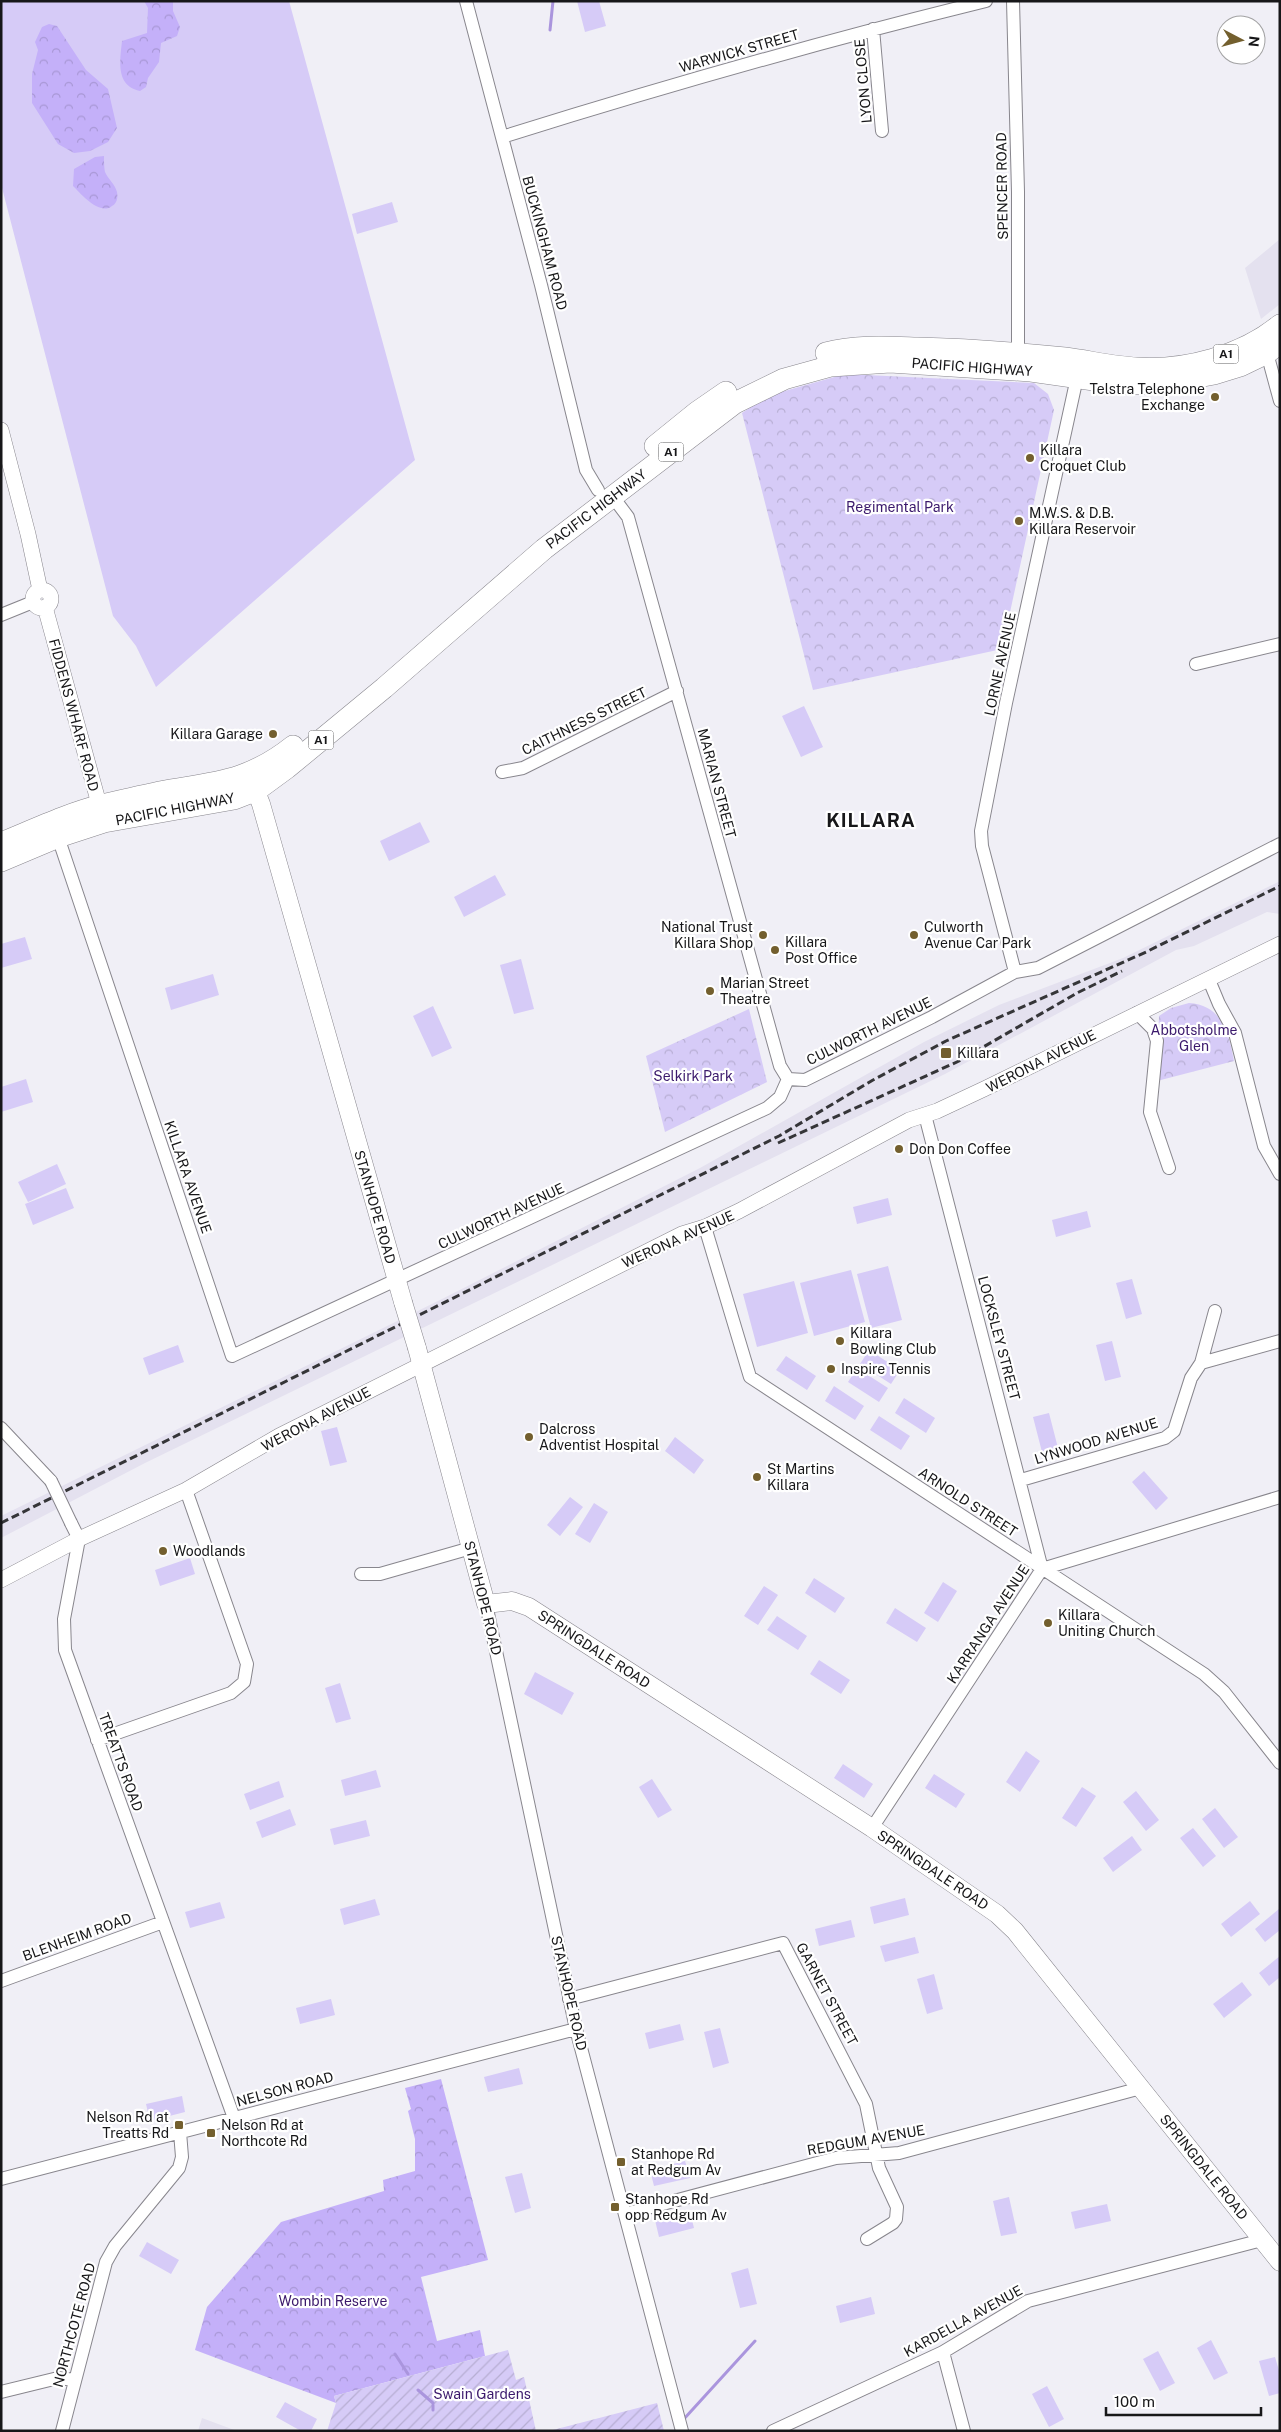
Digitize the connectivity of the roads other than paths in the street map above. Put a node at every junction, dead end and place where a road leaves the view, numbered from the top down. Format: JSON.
{"nodes":[{"id":1,"x":466,"y":1,"type":"edge"},
{"id":2,"x":986,"y":1,"type":"edge"},
{"id":3,"x":1013,"y":1,"type":"edge"},
{"id":4,"x":873,"y":29,"type":"junction"},
{"id":5,"x":882,"y":131,"type":"dead end"},
{"id":6,"x":502,"y":137,"type":"junction"},
{"id":7,"x":1280,"y":325,"type":"edge"},
{"id":8,"x":1273,"y":348,"type":"edge"},
{"id":9,"x":1018,"y":362,"type":"junction"},
{"id":10,"x":1078,"y":369,"type":"junction"},
{"id":11,"x":1280,"y":401,"type":"edge"},
{"id":12,"x":1,"y":430,"type":"edge"},
{"id":13,"x":606,"y":493,"type":"junction"},
{"id":14,"x":40,"y":600,"type":"junction"},
{"id":15,"x":1,"y":615,"type":"edge"},
{"id":16,"x":1280,"y":644,"type":"edge"},
{"id":17,"x":1196,"y":664,"type":"dead end"},
{"id":18,"x":677,"y":692,"type":"junction"},
{"id":19,"x":502,"y":772,"type":"dead end"},
{"id":20,"x":253,"y":782,"type":"junction"},
{"id":21,"x":101,"y":814,"type":"junction"},
{"id":22,"x":58,"y":837,"type":"junction"},
{"id":23,"x":1,"y":842,"type":"edge"},
{"id":24,"x":1280,"y":844,"type":"edge"},
{"id":25,"x":1,"y":861,"type":"edge"},
{"id":26,"x":1280,"y":944,"type":"edge"},
{"id":27,"x":1015,"y":972,"type":"junction"},
{"id":28,"x":1209,"y":980,"type":"junction"},
{"id":29,"x":1137,"y":1013,"type":"junction"},
{"id":30,"x":788,"y":1079,"type":"junction"},
{"id":31,"x":925,"y":1115,"type":"junction"},
{"id":32,"x":1169,"y":1168,"type":"dead end"},
{"id":33,"x":1280,"y":1174,"type":"edge"},
{"id":34,"x":705,"y":1226,"type":"junction"},
{"id":35,"x":396,"y":1281,"type":"junction"},
{"id":36,"x":1215,"y":1311,"type":"dead end"},
{"id":37,"x":1280,"y":1341,"type":"edge"},
{"id":38,"x":419,"y":1357,"type":"junction"},
{"id":39,"x":1202,"y":1363,"type":"junction"},
{"id":40,"x":1,"y":1428,"type":"edge"},
{"id":41,"x":1021,"y":1480,"type":"junction"},
{"id":42,"x":186,"y":1490,"type":"junction"},
{"id":43,"x":1280,"y":1497,"type":"edge"},
{"id":44,"x":79,"y":1539,"type":"junction"},
{"id":45,"x":471,"y":1548,"type":"junction"},
{"id":46,"x":1042,"y":1569,"type":"junction"},
{"id":47,"x":361,"y":1574,"type":"dead end"},
{"id":48,"x":1,"y":1580,"type":"edge"},
{"id":49,"x":486,"y":1604,"type":"junction"},
{"id":50,"x":97,"y":1740,"type":"junction"},
{"id":51,"x":1280,"y":1762,"type":"edge"},
{"id":52,"x":872,"y":1828,"type":"junction"},
{"id":53,"x":163,"y":1922,"type":"junction"},
{"id":54,"x":1,"y":1981,"type":"edge"},
{"id":55,"x":570,"y":1999,"type":"junction"},
{"id":56,"x":576,"y":2029,"type":"junction"},
{"id":57,"x":1141,"y":2088,"type":"junction"},
{"id":58,"x":234,"y":2118,"type":"junction"},
{"id":59,"x":180,"y":2132,"type":"junction"},
{"id":60,"x":877,"y":2154,"type":"junction"},
{"id":61,"x":1,"y":2179,"type":"edge"},
{"id":62,"x":625,"y":2214,"type":"junction"},
{"id":63,"x":867,"y":2239,"type":"dead end"},
{"id":64,"x":1262,"y":2240,"type":"junction"},
{"id":65,"x":1280,"y":2262,"type":"edge"},
{"id":66,"x":943,"y":2352,"type":"junction"},
{"id":67,"x":75,"y":2380,"type":"junction"},
{"id":68,"x":1,"y":2392,"type":"edge"},
{"id":69,"x":62,"y":2431,"type":"edge"},
{"id":70,"x":682,"y":2431,"type":"edge"},
{"id":71,"x":773,"y":2431,"type":"edge"},
{"id":72,"x":964,"y":2431,"type":"edge"}],
"edges":[{"from":1,"to":6,"type":"street","name":"BUCKINGHAM ROAD"},
{"from":2,"to":4,"type":"street","name":"WARWICK STREET"},
{"from":3,"to":9,"type":"street","name":"SPENCER ROAD"},
{"from":4,"to":5,"type":"street","name":"LYON CLOSE"},
{"from":4,"to":6,"type":"street","name":"WARWICK STREET"},
{"from":6,"to":13,"type":"street","name":"BUCKINGHAM ROAD"},
{"from":7,"to":10,"type":"highway","name":"PACIFIC HIGHWAY","number":"A1"},
{"from":8,"to":10,"type":"highway","name":"PACIFIC HIGHWAY","number":"A1"},
{"from":8,"to":11,"type":"street"},
{"from":9,"to":10,"type":"highway","name":"PACIFIC HIGHWAY","number":"A1"},
{"from":9,"to":13,"type":"highway","name":"PACIFIC HIGHWAY","number":"A1"},
{"from":10,"to":27,"type":"street","name":"LORNE AVENUE"},
{"from":12,"to":14,"type":"street","name":"FIDDENS WHARF ROAD"},
{"from":13,"to":18,"type":"street","name":"MARIAN STREET"},
{"from":13,"to":20,"type":"highway","name":"PACIFIC HIGHWAY","number":"A1"},
{"from":14,"to":15,"type":"street"},
{"from":14,"to":21,"type":"street","name":"FIDDENS WHARF ROAD"},
{"from":16,"to":17,"type":"street"},
{"from":18,"to":19,"type":"street","name":"CAITHNESS STREET"},
{"from":18,"to":30,"type":"street","name":"MARIAN STREET"},
{"from":20,"to":21,"type":"highway","name":"PACIFIC HIGHWAY","number":"A1"},
{"from":20,"to":35,"type":"main road","name":"STANHOPE ROAD"},
{"from":21,"to":22,"type":"highway","name":"PACIFIC HIGHWAY","number":"A1"},
{"from":21,"to":23,"type":"highway","name":"PACIFIC HIGHWAY","number":"A1"},
{"from":22,"to":25,"type":"highway","name":"PACIFIC HIGHWAY","number":"A1"},
{"from":22,"to":35,"type":"street","name":"KILLARA AVENUE"},
{"from":24,"to":27,"type":"street","name":"CULWORTH AVENUE"},
{"from":26,"to":28,"type":"street","name":"WERONA AVENUE"},
{"from":27,"to":30,"type":"street","name":"CULWORTH AVENUE"},
{"from":28,"to":29,"type":"street","name":"WERONA AVENUE"},
{"from":28,"to":33,"type":"street"},
{"from":29,"to":31,"type":"street","name":"WERONA AVENUE"},
{"from":29,"to":32,"type":"street"},
{"from":30,"to":35,"type":"street","name":"CULWORTH AVENUE"},
{"from":31,"to":34,"type":"street","name":"WERONA AVENUE"},
{"from":31,"to":41,"type":"street","name":"LOCKSLEY STREET"},
{"from":34,"to":38,"type":"street","name":"WERONA AVENUE"},
{"from":34,"to":46,"type":"street","name":"ARNOLD STREET"},
{"from":35,"to":38,"type":"main road","name":"STANHOPE ROAD","bridge":true},
{"from":36,"to":39,"type":"street","name":"LYNWOOD AVENUE"},
{"from":37,"to":39,"type":"street"},
{"from":38,"to":42,"type":"street","name":"WERONA AVENUE"},
{"from":38,"to":45,"type":"main road","name":"STANHOPE ROAD"},
{"from":39,"to":41,"type":"street","name":"LYNWOOD AVENUE"},
{"from":40,"to":44,"type":"street","bridge":true},
{"from":41,"to":46,"type":"street","name":"LOCKSLEY STREET"},
{"from":42,"to":44,"type":"street","name":"WERONA AVENUE"},
{"from":42,"to":50,"type":"street"},
{"from":43,"to":46,"type":"street","name":"KARRANGA AVENUE"},
{"from":44,"to":48,"type":"street","name":"WERONA AVENUE"},
{"from":44,"to":50,"type":"street","name":"TREATTS ROAD"},
{"from":45,"to":47,"type":"street"},
{"from":45,"to":49,"type":"main road","name":"STANHOPE ROAD"},
{"from":46,"to":51,"type":"street","name":"ARNOLD STREET"},
{"from":46,"to":52,"type":"street","name":"KARRANGA AVENUE"},
{"from":49,"to":52,"type":"main road","name":"SPRINGDALE ROAD"},
{"from":49,"to":55,"type":"street","name":"STANHOPE ROAD"},
{"from":50,"to":53,"type":"street","name":"TREATTS ROAD"},
{"from":52,"to":57,"type":"main road","name":"SPRINGDALE ROAD"},
{"from":53,"to":54,"type":"street","name":"BLENHEIM ROAD"},
{"from":53,"to":58,"type":"street","name":"TREATTS ROAD"},
{"from":55,"to":56,"type":"street","name":"STANHOPE ROAD"},
{"from":55,"to":60,"type":"street","name":"GARNET STREET"},
{"from":56,"to":58,"type":"street","name":"NELSON ROAD"},
{"from":56,"to":62,"type":"street","name":"STANHOPE ROAD"},
{"from":57,"to":60,"type":"street","name":"REDGUM AVENUE"},
{"from":57,"to":64,"type":"main road","name":"SPRINGDALE ROAD"},
{"from":58,"to":59,"type":"street","name":"NELSON ROAD"},
{"from":59,"to":61,"type":"street","name":"NELSON ROAD"},
{"from":59,"to":67,"type":"street","name":"NORTHCOTE ROAD"},
{"from":60,"to":62,"type":"street","name":"REDGUM AVENUE"},
{"from":60,"to":63,"type":"street"},
{"from":62,"to":70,"type":"street","name":"STANHOPE ROAD"},
{"from":64,"to":65,"type":"main road","name":"SPRINGDALE ROAD"},
{"from":64,"to":66,"type":"street","name":"KARDELLA AVENUE"},
{"from":66,"to":71,"type":"street","name":"KARDELLA AVENUE"},
{"from":66,"to":72,"type":"street"},
{"from":67,"to":68,"type":"street"},
{"from":67,"to":69,"type":"street","name":"NORTHCOTE ROAD"}]}
